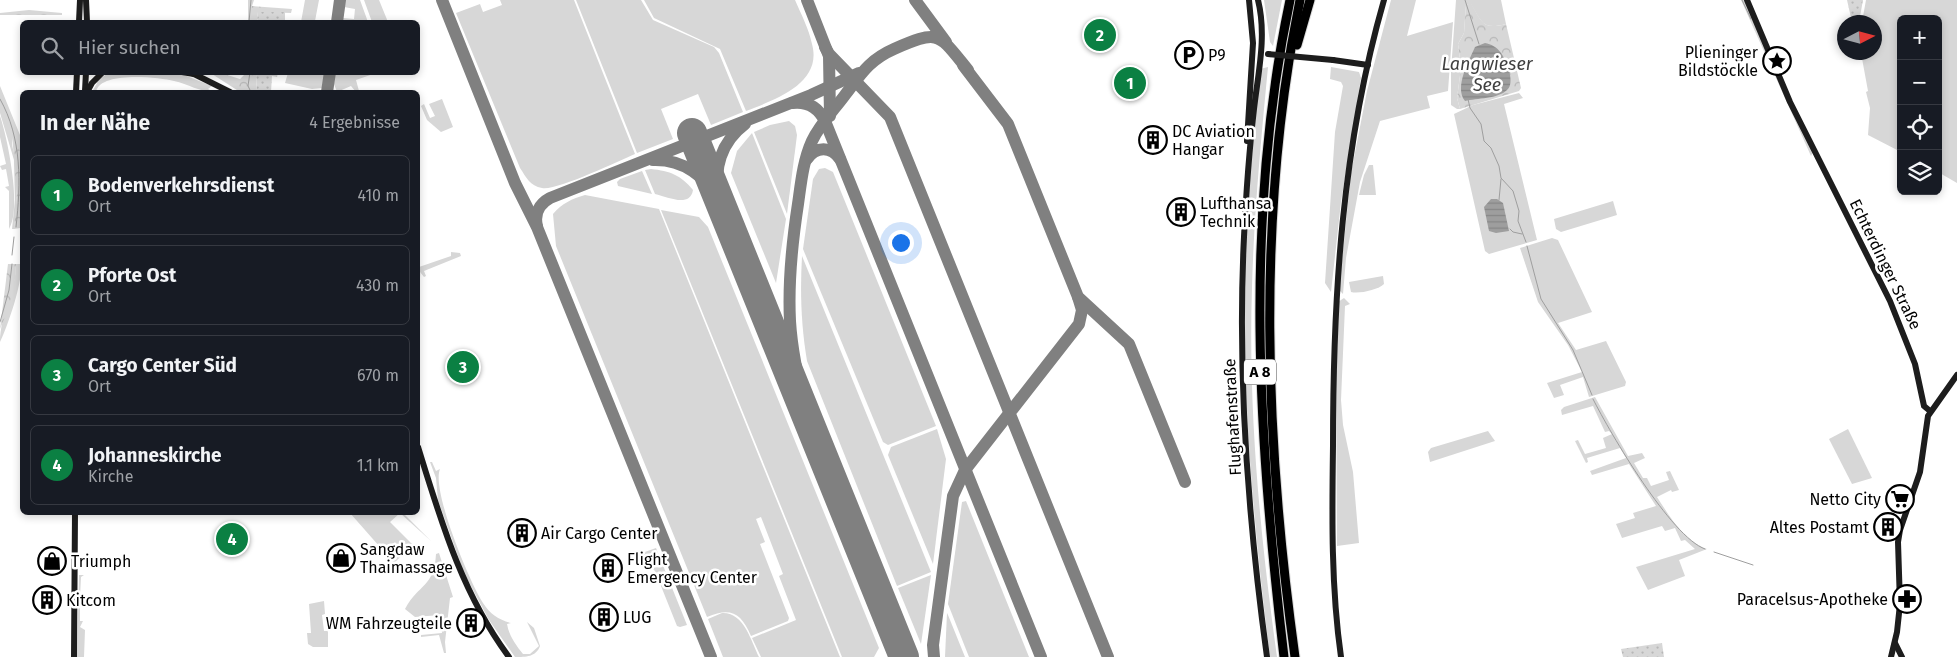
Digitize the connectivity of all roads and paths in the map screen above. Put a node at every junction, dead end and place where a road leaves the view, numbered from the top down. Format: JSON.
{"nodes":[{"id":1,"x":80,"y":0,"type":"edge"},
{"id":2,"x":86,"y":0,"type":"edge"},
{"id":3,"x":1249,"y":0,"type":"edge"},
{"id":4,"x":1258,"y":0,"type":"edge"},
{"id":5,"x":1290,"y":0,"type":"edge"},
{"id":6,"x":1300,"y":0,"type":"edge"},
{"id":7,"x":1310,"y":0,"type":"edge"},
{"id":8,"x":1384,"y":0,"type":"edge"},
{"id":9,"x":1390,"y":0,"type":"edge"},
{"id":10,"x":1747,"y":0,"type":"edge"},
{"id":11,"x":1381,"y":11,"type":"junction"},
{"id":12,"x":79,"y":20,"type":"edge"},
{"id":13,"x":86,"y":20,"type":"edge"},
{"id":14,"x":1252,"y":52,"type":"junction"},
{"id":15,"x":1264,"y":53,"type":"junction"},
{"id":16,"x":1290,"y":53,"type":"junction"},
{"id":17,"x":1368,"y":65,"type":"junction"},
{"id":18,"x":77,"y":75,"type":"edge"},
{"id":19,"x":86,"y":75,"type":"edge"},
{"id":20,"x":100,"y":75,"type":"edge"},
{"id":21,"x":195,"y":75,"type":"edge"},
{"id":22,"x":76,"y":90,"type":"edge"},
{"id":23,"x":86,"y":90,"type":"edge"},
{"id":24,"x":87,"y":90,"type":"edge"},
{"id":25,"x":226,"y":90,"type":"edge"},
{"id":26,"x":1248,"y":175,"type":"junction"},
{"id":27,"x":1957,"y":375,"type":"edge"},
{"id":28,"x":1930,"y":412,"type":"junction"},
{"id":29,"x":420,"y":453,"type":"edge"},
{"id":30,"x":75,"y":515,"type":"edge"},
{"id":31,"x":74,"y":657,"type":"edge"},
{"id":32,"x":509,"y":657,"type":"edge"},
{"id":33,"x":1267,"y":657,"type":"edge"},
{"id":34,"x":1284,"y":657,"type":"edge"},
{"id":35,"x":1295,"y":657,"type":"edge"},
{"id":36,"x":1341,"y":657,"type":"edge"},
{"id":37,"x":1897,"y":657,"type":"edge"}],
"edges":[{"from":1,"to":12,"type":"main road"},
{"from":2,"to":13,"type":"main road"},
{"from":3,"to":14,"type":"main road","name":"Flughafenstraße"},
{"from":4,"to":15,"type":"main road","name":"Flughafenstraße"},
{"from":5,"to":34,"type":"highway","number":"A 8"},
{"from":6,"to":16,"type":"highway","number":"A 8"},
{"from":7,"to":16,"type":"highway"},
{"from":8,"to":11,"type":"main road"},
{"from":9,"to":11,"type":"main road"},
{"from":10,"to":28,"type":"main road","name":"Echterdinger Straße"},
{"from":11,"to":17,"type":"main road"},
{"from":14,"to":15,"type":"main road"},
{"from":14,"to":26,"type":"main road","name":"Flughafenstraße"},
{"from":15,"to":17,"type":"main road","bridge":true},
{"from":15,"to":26,"type":"main road","name":"Flughafenstraße"},
{"from":16,"to":35,"type":"highway","number":"A 8"},
{"from":17,"to":36,"type":"main road"},
{"from":18,"to":22,"type":"main road"},
{"from":19,"to":23,"type":"main road"},
{"from":20,"to":24,"type":"main road"},
{"from":21,"to":25,"type":"main road"},
{"from":26,"to":33,"type":"main road","name":"Flughafenstraße"},
{"from":27,"to":28,"type":"main road"},
{"from":28,"to":37,"type":"main road"},
{"from":29,"to":32,"type":"main road"},
{"from":30,"to":31,"type":"main road"}]}
